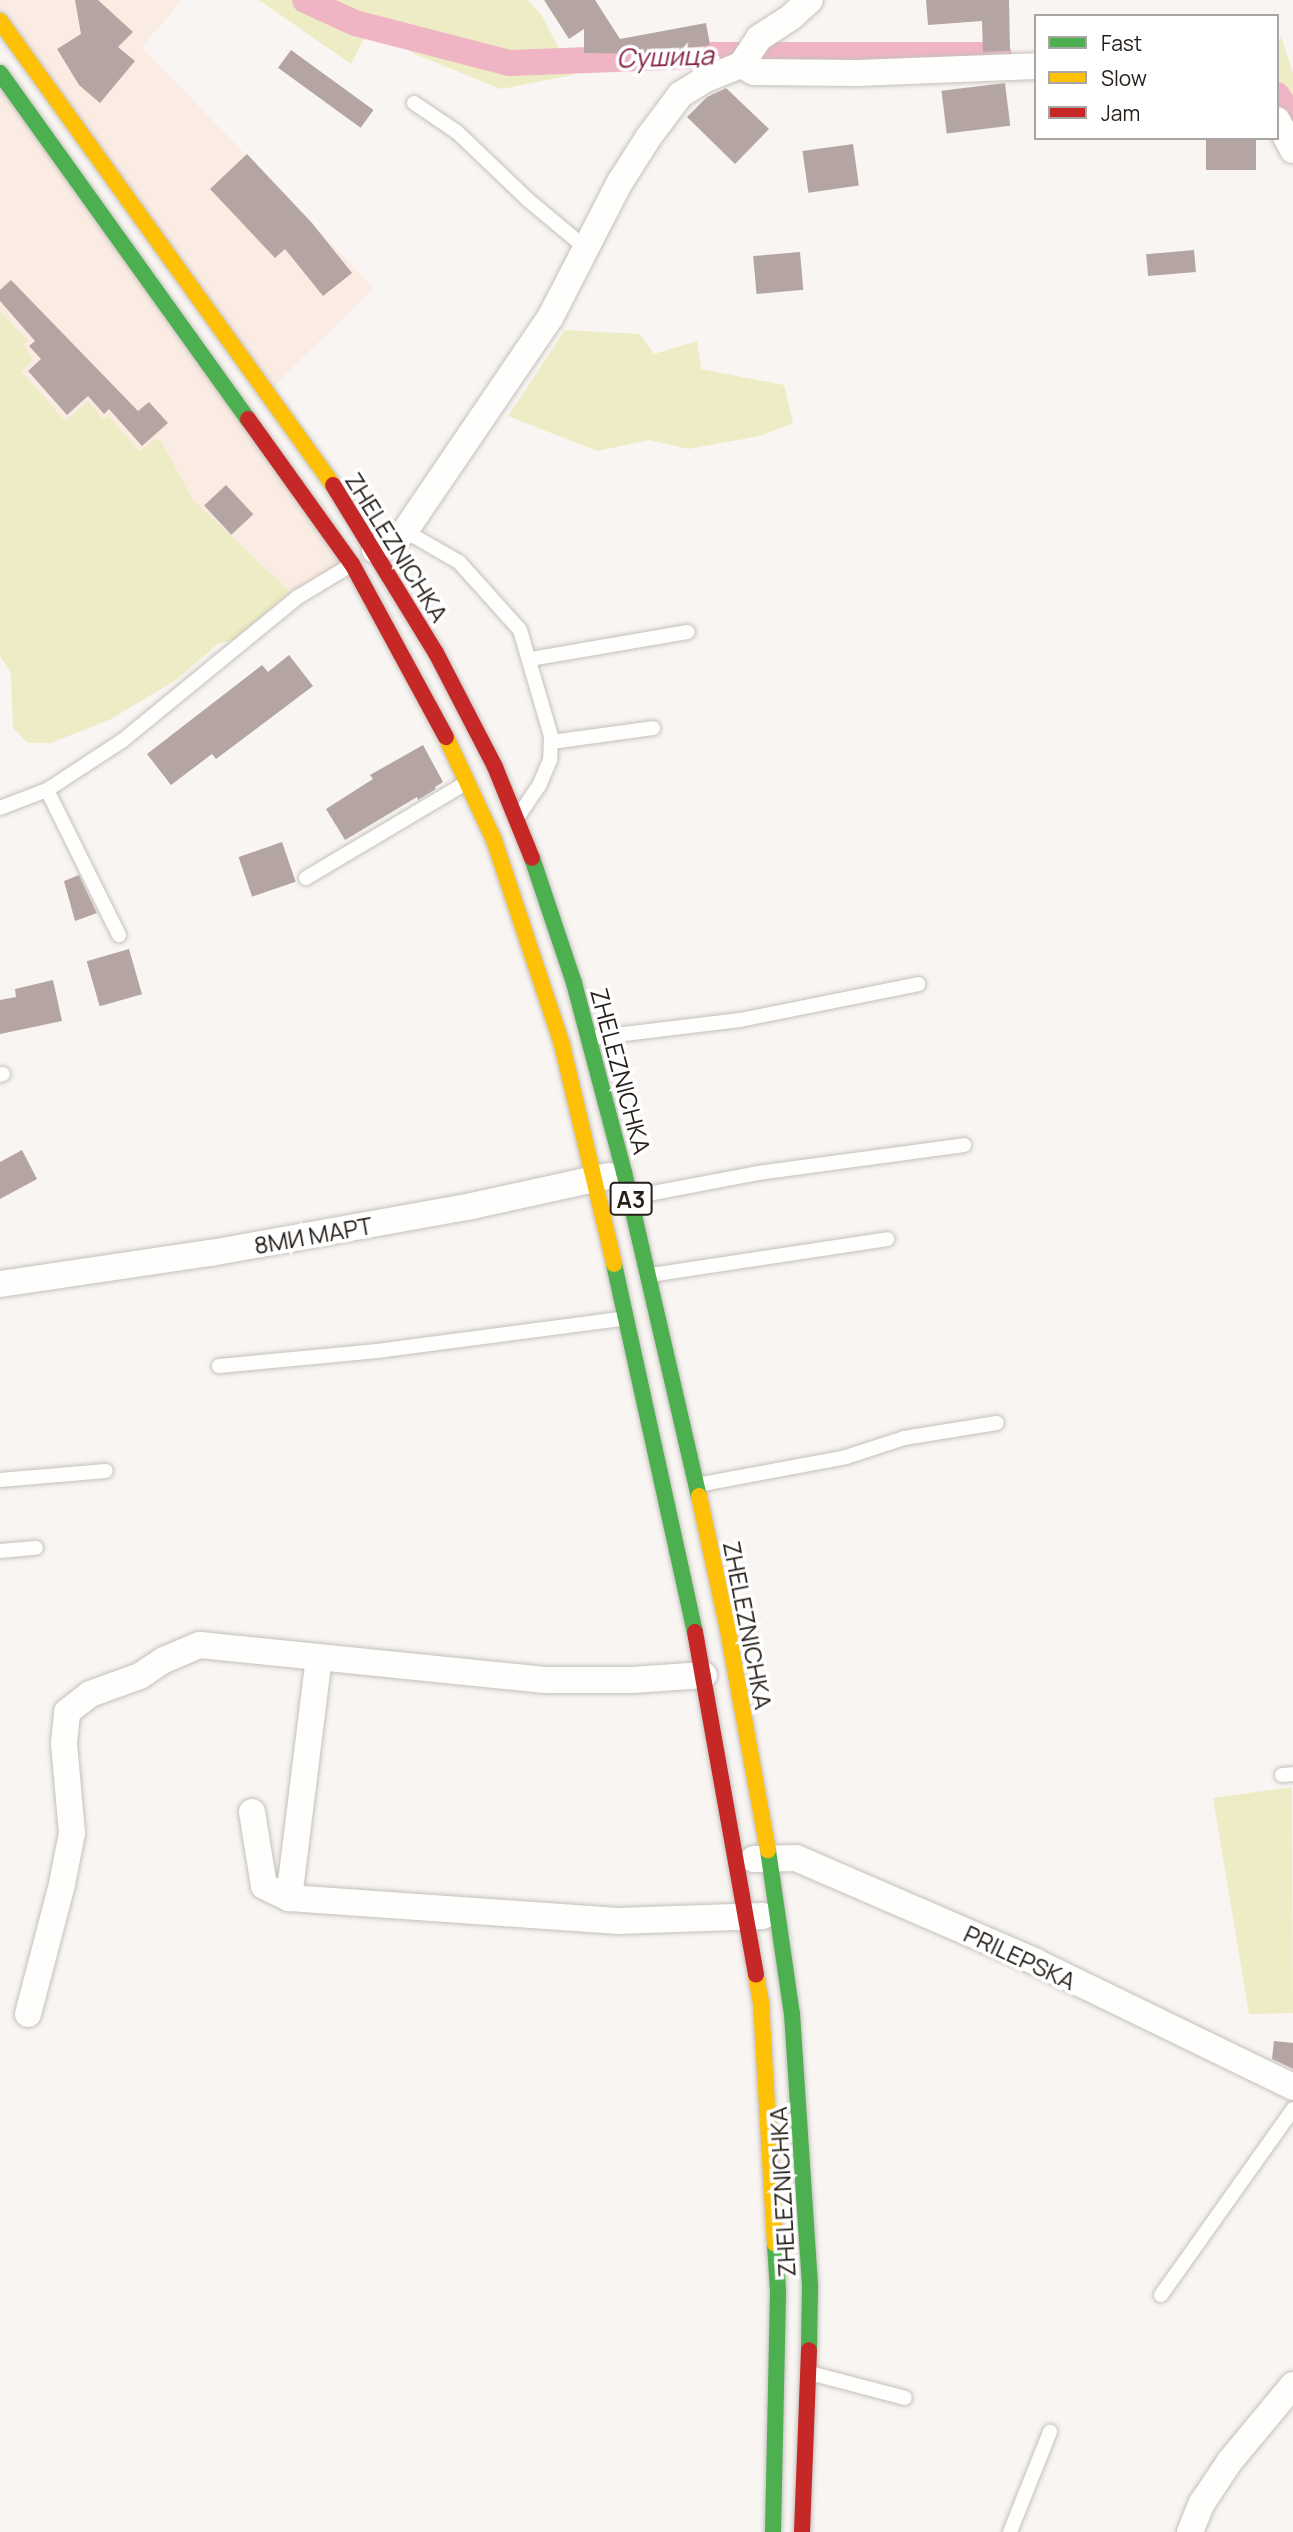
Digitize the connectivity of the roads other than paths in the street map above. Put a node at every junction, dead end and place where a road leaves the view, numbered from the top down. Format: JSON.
{"nodes":[{"id":1,"x":809,"y":1,"type":"edge"},
{"id":2,"x":0,"y":21,"type":"edge"},
{"id":3,"x":741,"y":65,"type":"junction"},
{"id":4,"x":1034,"y":66,"type":"edge"},
{"id":5,"x":0,"y":73,"type":"edge"},
{"id":6,"x":414,"y":103,"type":"dead end"},
{"id":7,"x":1279,"y":124,"type":"edge"},
{"id":8,"x":1293,"y":150,"type":"edge"},
{"id":9,"x":587,"y":249,"type":"junction"},
{"id":10,"x":405,"y":531,"type":"junction"},
{"id":11,"x":375,"y":550,"type":"junction"},
{"id":12,"x":352,"y":564,"type":"junction"},
{"id":13,"x":688,"y":632,"type":"dead end"},
{"id":14,"x":531,"y":659,"type":"junction"},
{"id":15,"x":653,"y":728,"type":"dead end"},
{"id":16,"x":551,"y":742,"type":"junction"},
{"id":17,"x":467,"y":782,"type":"junction"},
{"id":18,"x":47,"y":790,"type":"junction"},
{"id":19,"x":0,"y":808,"type":"edge"},
{"id":20,"x":517,"y":818,"type":"junction"},
{"id":21,"x":306,"y":878,"type":"dead end"},
{"id":22,"x":119,"y":935,"type":"dead end"},
{"id":23,"x":918,"y":984,"type":"dead end"},
{"id":24,"x":589,"y":1038,"type":"junction"},
{"id":25,"x":964,"y":1145,"type":"dead end"},
{"id":26,"x":594,"y":1180,"type":"junction"},
{"id":27,"x":627,"y":1184,"type":"junction"},
{"id":28,"x":887,"y":1239,"type":"dead end"},
{"id":29,"x":648,"y":1275,"type":"junction"},
{"id":30,"x":0,"y":1284,"type":"edge"},
{"id":31,"x":627,"y":1317,"type":"junction"},
{"id":32,"x":219,"y":1366,"type":"dead end"},
{"id":33,"x":997,"y":1423,"type":"dead end"},
{"id":34,"x":106,"y":1471,"type":"dead end"},
{"id":35,"x":0,"y":1480,"type":"edge"},
{"id":36,"x":696,"y":1485,"type":"junction"},
{"id":37,"x":36,"y":1548,"type":"dead end"},
{"id":38,"x":0,"y":1551,"type":"edge"},
{"id":39,"x":319,"y":1658,"type":"junction"},
{"id":40,"x":704,"y":1675,"type":"junction"},
{"id":41,"x":252,"y":1812,"type":"dead end"},
{"id":42,"x":769,"y":1857,"type":"junction"},
{"id":43,"x":738,"y":1861,"type":"junction"},
{"id":44,"x":289,"y":1898,"type":"junction"},
{"id":45,"x":779,"y":1914,"type":"junction"},
{"id":46,"x":746,"y":1918,"type":"junction"},
{"id":47,"x":28,"y":2014,"type":"dead end"},
{"id":48,"x":1293,"y":2087,"type":"edge"},
{"id":49,"x":1293,"y":2109,"type":"edge"},
{"id":50,"x":1161,"y":2295,"type":"dead end"},
{"id":51,"x":809,"y":2373,"type":"junction"},
{"id":52,"x":1293,"y":2385,"type":"edge"},
{"id":53,"x":905,"y":2398,"type":"dead end"},
{"id":54,"x":1050,"y":2432,"type":"dead end"},
{"id":55,"x":773,"y":2532,"type":"edge"},
{"id":56,"x":802,"y":2532,"type":"edge"},
{"id":57,"x":1010,"y":2532,"type":"edge"},
{"id":58,"x":1190,"y":2532,"type":"edge"}],
"edges":[{"from":1,"to":3,"type":"street"},
{"from":2,"to":11,"type":"main road","name":"ZHELEZNICHKA","number":"A3"},
{"from":3,"to":4,"type":"street"},
{"from":3,"to":9,"type":"street"},
{"from":5,"to":12,"type":"main road","name":"ZHELEZNICHKA","number":"A3"},
{"from":6,"to":9,"type":"lane"},
{"from":7,"to":8,"type":"street"},
{"from":9,"to":10,"type":"street"},
{"from":10,"to":11,"type":"street"},
{"from":10,"to":14,"type":"lane"},
{"from":11,"to":12,"type":"main road"},
{"from":11,"to":20,"type":"main road","name":"ZHELEZNICHKA","number":"A3"},
{"from":12,"to":17,"type":"main road","name":"ZHELEZNICHKA","number":"A3"},
{"from":12,"to":18,"type":"lane"},
{"from":13,"to":14,"type":"lane"},
{"from":14,"to":16,"type":"lane"},
{"from":15,"to":16,"type":"lane"},
{"from":16,"to":20,"type":"lane"},
{"from":17,"to":21,"type":"lane"},
{"from":17,"to":26,"type":"main road","name":"ZHELEZNICHKA","number":"A3"},
{"from":18,"to":19,"type":"lane"},
{"from":18,"to":22,"type":"lane"},
{"from":20,"to":24,"type":"main road","name":"ZHELEZNICHKA","number":"A3"},
{"from":23,"to":24,"type":"lane"},
{"from":24,"to":27,"type":"main road","name":"ZHELEZNICHKA","number":"A3"},
{"from":25,"to":27,"type":"lane"},
{"from":26,"to":27,"type":"street","name":"8МИ МАРТ"},
{"from":26,"to":30,"type":"street","name":"8МИ МАРТ"},
{"from":26,"to":31,"type":"main road","name":"ZHELEZNICHKA","number":"A3"},
{"from":27,"to":29,"type":"main road","name":"ZHELEZNICHKA","number":"A3"},
{"from":28,"to":29,"type":"lane"},
{"from":29,"to":36,"type":"main road","name":"ZHELEZNICHKA","number":"A3"},
{"from":31,"to":32,"type":"lane"},
{"from":31,"to":40,"type":"main road","name":"ZHELEZNICHKA","number":"A3"},
{"from":33,"to":36,"type":"lane"},
{"from":34,"to":35,"type":"lane"},
{"from":36,"to":42,"type":"main road","name":"ZHELEZNICHKA","number":"A3"},
{"from":37,"to":38,"type":"lane"},
{"from":39,"to":40,"type":"street"},
{"from":39,"to":44,"type":"street"},
{"from":39,"to":47,"type":"street"},
{"from":40,"to":43,"type":"main road","name":"ZHELEZNICHKA","number":"A3"},
{"from":41,"to":44,"type":"street"},
{"from":42,"to":43,"type":"street","name":"PRILEPSKA"},
{"from":42,"to":45,"type":"main road","name":"ZHELEZNICHKA","number":"A3"},
{"from":42,"to":48,"type":"street","name":"PRILEPSKA"},
{"from":43,"to":46,"type":"main road","name":"ZHELEZNICHKA","number":"A3"},
{"from":44,"to":46,"type":"street"},
{"from":45,"to":46,"type":"street"},
{"from":45,"to":51,"type":"main road","name":"ZHELEZNICHKA","number":"A3"},
{"from":46,"to":55,"type":"main road","name":"ZHELEZNICHKA","number":"A3"},
{"from":49,"to":50,"type":"lane"},
{"from":51,"to":53,"type":"lane"},
{"from":51,"to":56,"type":"main road","name":"ZHELEZNICHKA","number":"A3"},
{"from":52,"to":58,"type":"street"},
{"from":54,"to":57,"type":"lane"}]}
